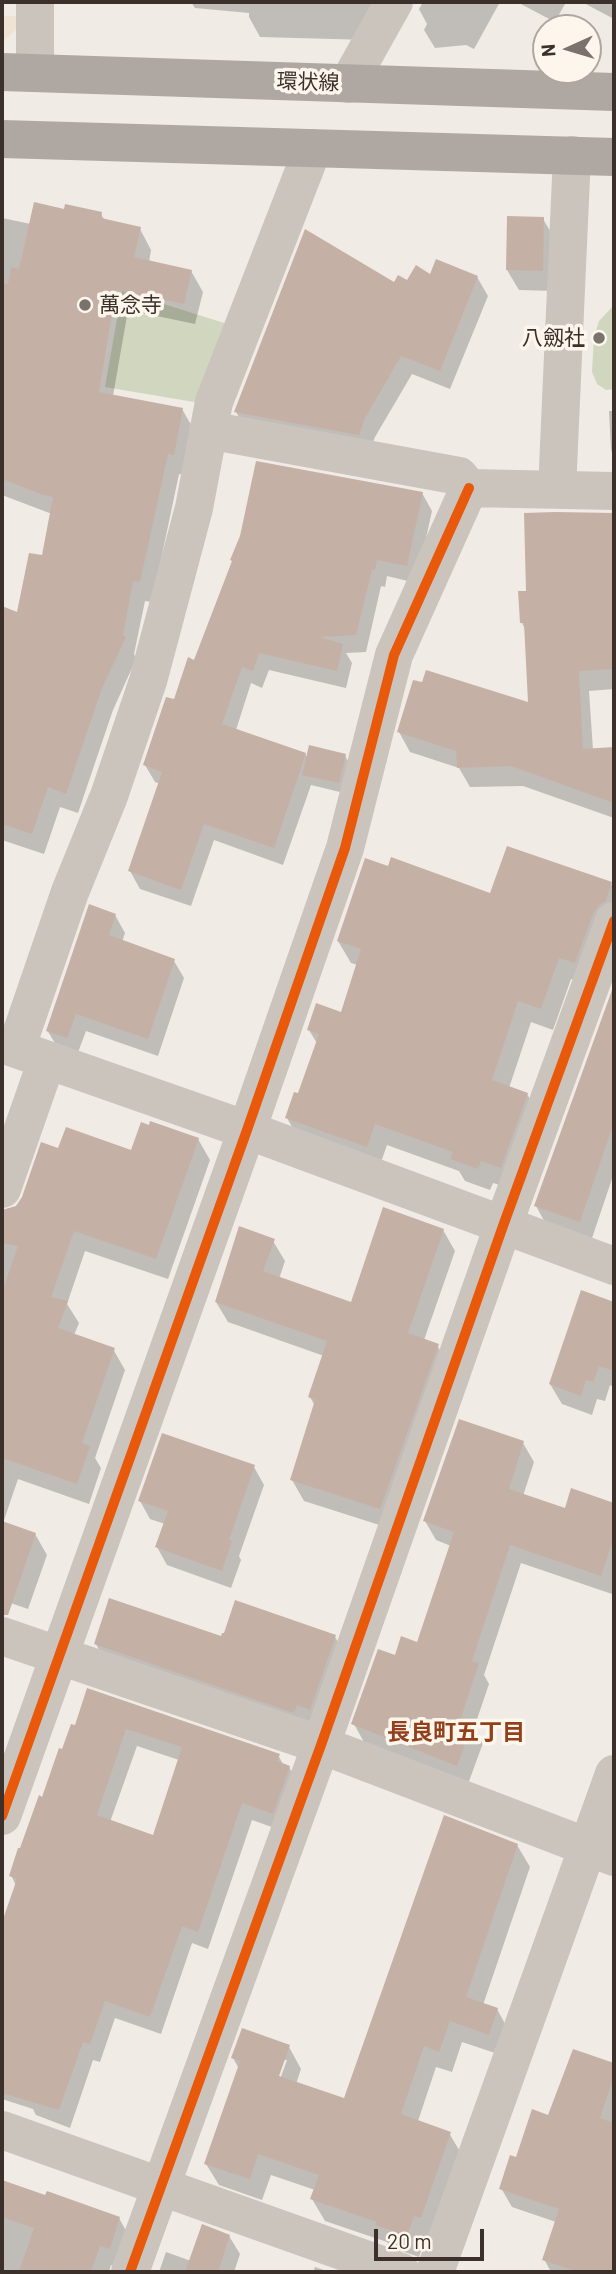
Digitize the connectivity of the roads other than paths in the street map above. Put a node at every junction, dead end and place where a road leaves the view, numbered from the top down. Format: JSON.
{"nodes":[{"id":1,"x":36,"y":2,"type":"edge"},
{"id":2,"x":394,"y":2,"type":"edge"},
{"id":3,"x":19,"y":73,"type":"edge"},
{"id":4,"x":348,"y":84,"type":"junction"},
{"id":5,"x":614,"y":92,"type":"edge"},
{"id":6,"x":2,"y":139,"type":"edge"},
{"id":7,"x":313,"y":148,"type":"junction"},
{"id":8,"x":572,"y":155,"type":"junction"},
{"id":9,"x":614,"y":157,"type":"edge"},
{"id":10,"x":208,"y":430,"type":"junction"},
{"id":11,"x":469,"y":488,"type":"junction"},
{"id":12,"x":557,"y":489,"type":"junction"},
{"id":13,"x":614,"y":491,"type":"edge"},
{"id":14,"x":614,"y":921,"type":"edge"},
{"id":15,"x":22,"y":1051,"type":"edge"},
{"id":16,"x":247,"y":1130,"type":"junction"},
{"id":17,"x":2,"y":1189,"type":"edge"},
{"id":18,"x":503,"y":1226,"type":"junction"},
{"id":19,"x":614,"y":1266,"type":"edge"},
{"id":20,"x":2,"y":1636,"type":"edge"},
{"id":21,"x":59,"y":1655,"type":"junction"},
{"id":22,"x":321,"y":1745,"type":"junction"},
{"id":23,"x":614,"y":1774,"type":"edge"},
{"id":24,"x":2,"y":1816,"type":"edge"},
{"id":25,"x":601,"y":1852,"type":"edge"},
{"id":26,"x":2,"y":2130,"type":"edge"},
{"id":27,"x":160,"y":2187,"type":"junction"},
{"id":28,"x":131,"y":2272,"type":"edge"},
{"id":29,"x":401,"y":2272,"type":"edge"},
{"id":30,"x":435,"y":2272,"type":"edge"}],
"edges":[{"from":1,"to":3,"type":"street"},
{"from":2,"to":4,"type":"street"},
{"from":3,"to":4,"type":"main road","name":"環状線"},
{"from":4,"to":5,"type":"main road","name":"環状線"},
{"from":6,"to":7,"type":"main road"},
{"from":7,"to":8,"type":"main road"},
{"from":7,"to":10,"type":"street"},
{"from":8,"to":9,"type":"main road"},
{"from":8,"to":12,"type":"street"},
{"from":10,"to":11,"type":"street"},
{"from":10,"to":15,"type":"street"},
{"from":11,"to":12,"type":"street"},
{"from":11,"to":16,"type":"street"},
{"from":12,"to":13,"type":"street"},
{"from":14,"to":18,"type":"street"},
{"from":15,"to":16,"type":"street"},
{"from":15,"to":17,"type":"street"},
{"from":16,"to":18,"type":"street"},
{"from":16,"to":21,"type":"street"},
{"from":18,"to":19,"type":"street"},
{"from":18,"to":22,"type":"street"},
{"from":20,"to":21,"type":"street"},
{"from":21,"to":22,"type":"street"},
{"from":21,"to":24,"type":"street"},
{"from":22,"to":25,"type":"street"},
{"from":22,"to":27,"type":"street"},
{"from":23,"to":25,"type":"street"},
{"from":25,"to":30,"type":"street"},
{"from":26,"to":27,"type":"street"},
{"from":27,"to":28,"type":"street"},
{"from":27,"to":29,"type":"street"}]}
